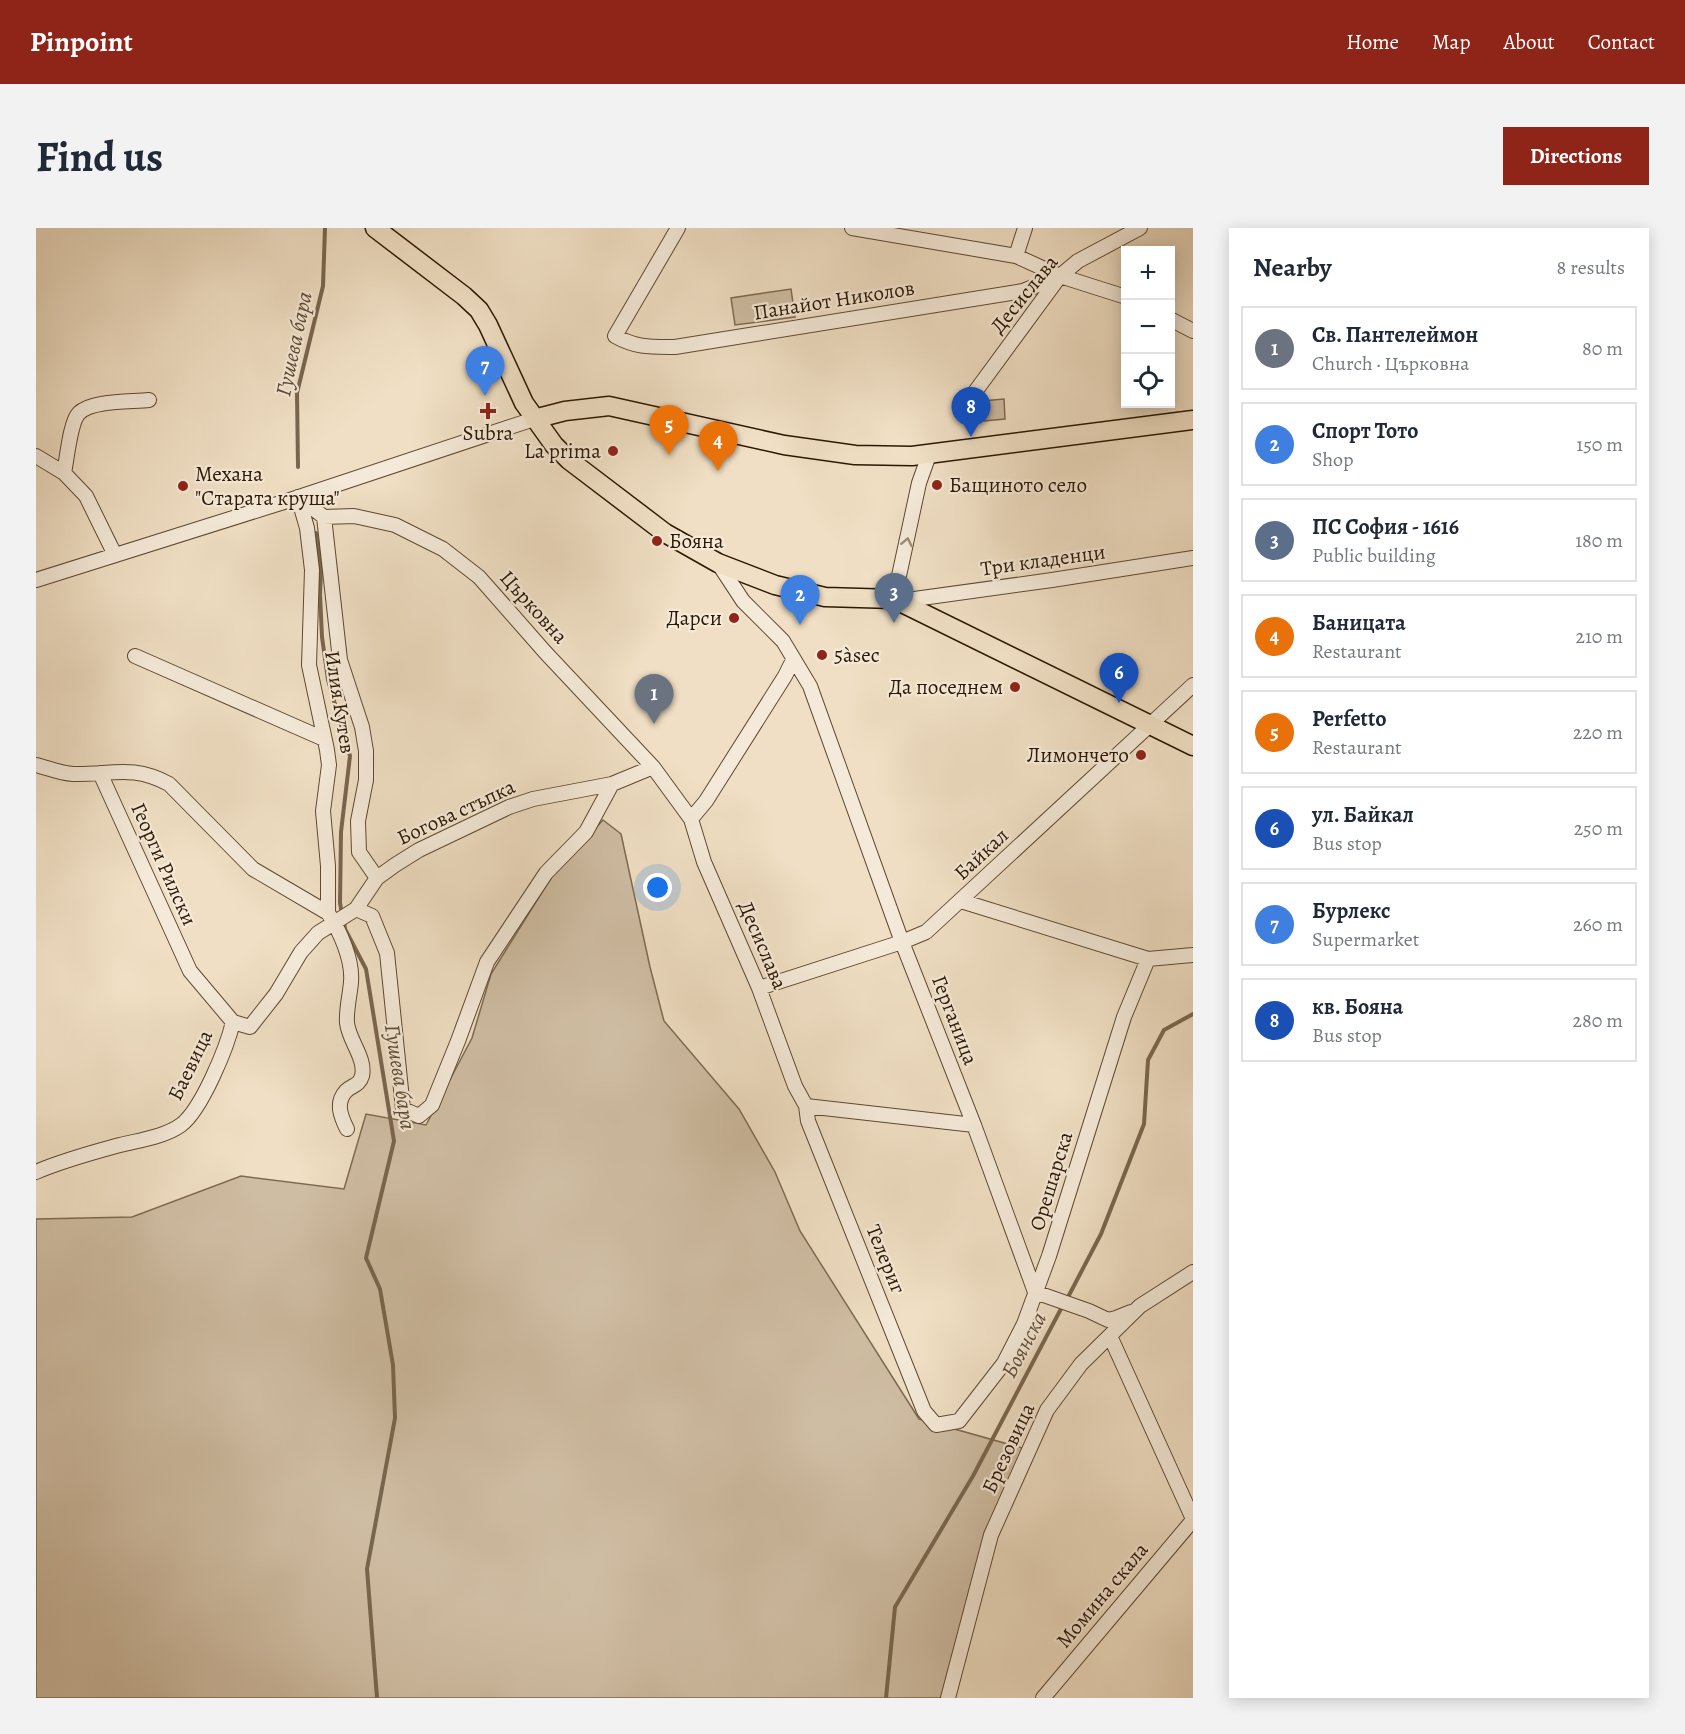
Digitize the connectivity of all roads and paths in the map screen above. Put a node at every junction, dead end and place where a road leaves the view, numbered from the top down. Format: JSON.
{"nodes":[{"id":1,"x":375,"y":228,"type":"edge"},
{"id":2,"x":678,"y":228,"type":"edge"},
{"id":3,"x":852,"y":228,"type":"edge"},
{"id":4,"x":1025,"y":228,"type":"edge"},
{"id":5,"x":1140,"y":228,"type":"edge"},
{"id":6,"x":1016,"y":256,"type":"junction"},
{"id":7,"x":1060,"y":276,"type":"junction"},
{"id":8,"x":1121,"y":296,"type":"edge"},
{"id":9,"x":1175,"y":322,"type":"edge"},
{"id":10,"x":1193,"y":331,"type":"edge"},
{"id":11,"x":149,"y":400,"type":"dead end"},
{"id":12,"x":961,"y":411,"type":"dead end"},
{"id":13,"x":534,"y":419,"type":"junction"},
{"id":14,"x":1193,"y":420,"type":"edge"},
{"id":15,"x":929,"y":455,"type":"junction"},
{"id":16,"x":36,"y":456,"type":"edge"},
{"id":17,"x":64,"y":473,"type":"junction"},
{"id":18,"x":298,"y":497,"type":"junction"},
{"id":19,"x":324,"y":517,"type":"junction"},
{"id":20,"x":115,"y":555,"type":"junction"},
{"id":21,"x":1193,"y":558,"type":"edge"},
{"id":22,"x":717,"y":563,"type":"junction"},
{"id":23,"x":36,"y":580,"type":"edge"},
{"id":24,"x":897,"y":600,"type":"junction"},
{"id":25,"x":135,"y":656,"type":"dead end"},
{"id":26,"x":794,"y":660,"type":"junction"},
{"id":27,"x":1193,"y":685,"type":"edge"},
{"id":28,"x":1149,"y":724,"type":"junction"},
{"id":29,"x":324,"y":739,"type":"junction"},
{"id":30,"x":1193,"y":746,"type":"edge"},
{"id":31,"x":36,"y":765,"type":"edge"},
{"id":32,"x":653,"y":767,"type":"junction"},
{"id":33,"x":100,"y":773,"type":"junction"},
{"id":34,"x":612,"y":784,"type":"junction"},
{"id":35,"x":691,"y":819,"type":"junction"},
{"id":36,"x":377,"y":879,"type":"junction"},
{"id":37,"x":961,"y":901,"type":"junction"},
{"id":38,"x":356,"y":909,"type":"junction"},
{"id":39,"x":331,"y":918,"type":"junction"},
{"id":40,"x":902,"y":942,"type":"junction"},
{"id":41,"x":1193,"y":955,"type":"edge"},
{"id":42,"x":1148,"y":959,"type":"junction"},
{"id":43,"x":759,"y":987,"type":"junction"},
{"id":44,"x":233,"y":1022,"type":"junction"},
{"id":45,"x":806,"y":1106,"type":"junction"},
{"id":46,"x":974,"y":1125,"type":"junction"},
{"id":47,"x":347,"y":1129,"type":"dead end"},
{"id":48,"x":36,"y":1172,"type":"edge"},
{"id":49,"x":1193,"y":1272,"type":"edge"},
{"id":50,"x":1035,"y":1292,"type":"junction"},
{"id":51,"x":1140,"y":1306,"type":"junction"},
{"id":52,"x":1110,"y":1335,"type":"junction"},
{"id":53,"x":936,"y":1425,"type":"joint"},
{"id":54,"x":1193,"y":1519,"type":"edge"},
{"id":55,"x":948,"y":1698,"type":"edge"},
{"id":56,"x":1043,"y":1698,"type":"edge"}],
"edges":[{"from":1,"to":13,"type":"main road"},
{"from":2,"to":7,"type":"street","name":"Панайот Николов"},
{"from":3,"to":6,"type":"street"},
{"from":4,"to":6,"type":"street"},
{"from":5,"to":7,"type":"street","name":"Десислава"},
{"from":6,"to":7,"type":"street"},
{"from":7,"to":8,"type":"street"},
{"from":7,"to":12,"type":"street","name":"Десислава"},
{"from":9,"to":10,"type":"street"},
{"from":11,"to":17,"type":"street"},
{"from":13,"to":15,"type":"main road"},
{"from":13,"to":18,"type":"street"},
{"from":13,"to":22,"type":"main road"},
{"from":14,"to":15,"type":"main road"},
{"from":24,"to":15,"type":"street","one_way":true},
{"from":16,"to":17,"type":"street"},
{"from":17,"to":20,"type":"street"},
{"from":18,"to":19,"type":"street"},
{"from":18,"to":20,"type":"street"},
{"from":18,"to":29,"type":"street","name":"Илия Кутев"},
{"from":19,"to":32,"type":"street","name":"Църковна"},
{"from":19,"to":36,"type":"street"},
{"from":20,"to":23,"type":"street"},
{"from":21,"to":24,"type":"street","name":"Три кладенци"},
{"from":22,"to":24,"type":"main road"},
{"from":22,"to":26,"type":"street","name":"Герганица"},
{"from":24,"to":28,"type":"main road"},
{"from":25,"to":29,"type":"street"},
{"from":26,"to":35,"type":"street"},
{"from":26,"to":40,"type":"street","name":"Герганица"},
{"from":27,"to":28,"type":"street","name":"Байкал"},
{"from":28,"to":30,"type":"main road"},
{"from":28,"to":37,"type":"street","name":"Байкал"},
{"from":29,"to":39,"type":"street","name":"Илия Кутев"},
{"from":31,"to":33,"type":"street"},
{"from":32,"to":34,"type":"street","name":"Богова стъпка"},
{"from":32,"to":35,"type":"street","name":"Църковна"},
{"from":33,"to":39,"type":"street"},
{"from":33,"to":44,"type":"street","name":"Георги Рилски"},
{"from":34,"to":36,"type":"street","name":"Богова стъпка"},
{"from":34,"to":38,"type":"street"},
{"from":35,"to":43,"type":"street","name":"Десислава"},
{"from":36,"to":38,"type":"street","name":"Богова стъпка"},
{"from":37,"to":40,"type":"street","name":"Байкал"},
{"from":37,"to":42,"type":"street"},
{"from":38,"to":39,"type":"street","name":"Богова стъпка"},
{"from":39,"to":44,"type":"street","name":"Баевица"},
{"from":39,"to":47,"type":"street"},
{"from":40,"to":43,"type":"street","name":"Байкал"},
{"from":40,"to":46,"type":"street","name":"Герганица"},
{"from":41,"to":42,"type":"street"},
{"from":42,"to":50,"type":"street","name":"Орешарска"},
{"from":43,"to":45,"type":"street","name":"Десислава"},
{"from":44,"to":48,"type":"street","name":"Баевица"},
{"from":45,"to":46,"type":"street"},
{"from":45,"to":53,"type":"street","name":"Телериг"},
{"from":46,"to":50,"type":"street","name":"Герганица"},
{"from":49,"to":51,"type":"street","name":"Брезовица"},
{"from":50,"to":51,"type":"street"},
{"from":50,"to":53,"type":"street","name":"Орешарска"},
{"from":51,"to":52,"type":"street","name":"Брезовица"},
{"from":52,"to":54,"type":"street"},
{"from":52,"to":55,"type":"street","name":"Брезовица"},
{"from":54,"to":56,"type":"street","name":"Момина скала"}]}
